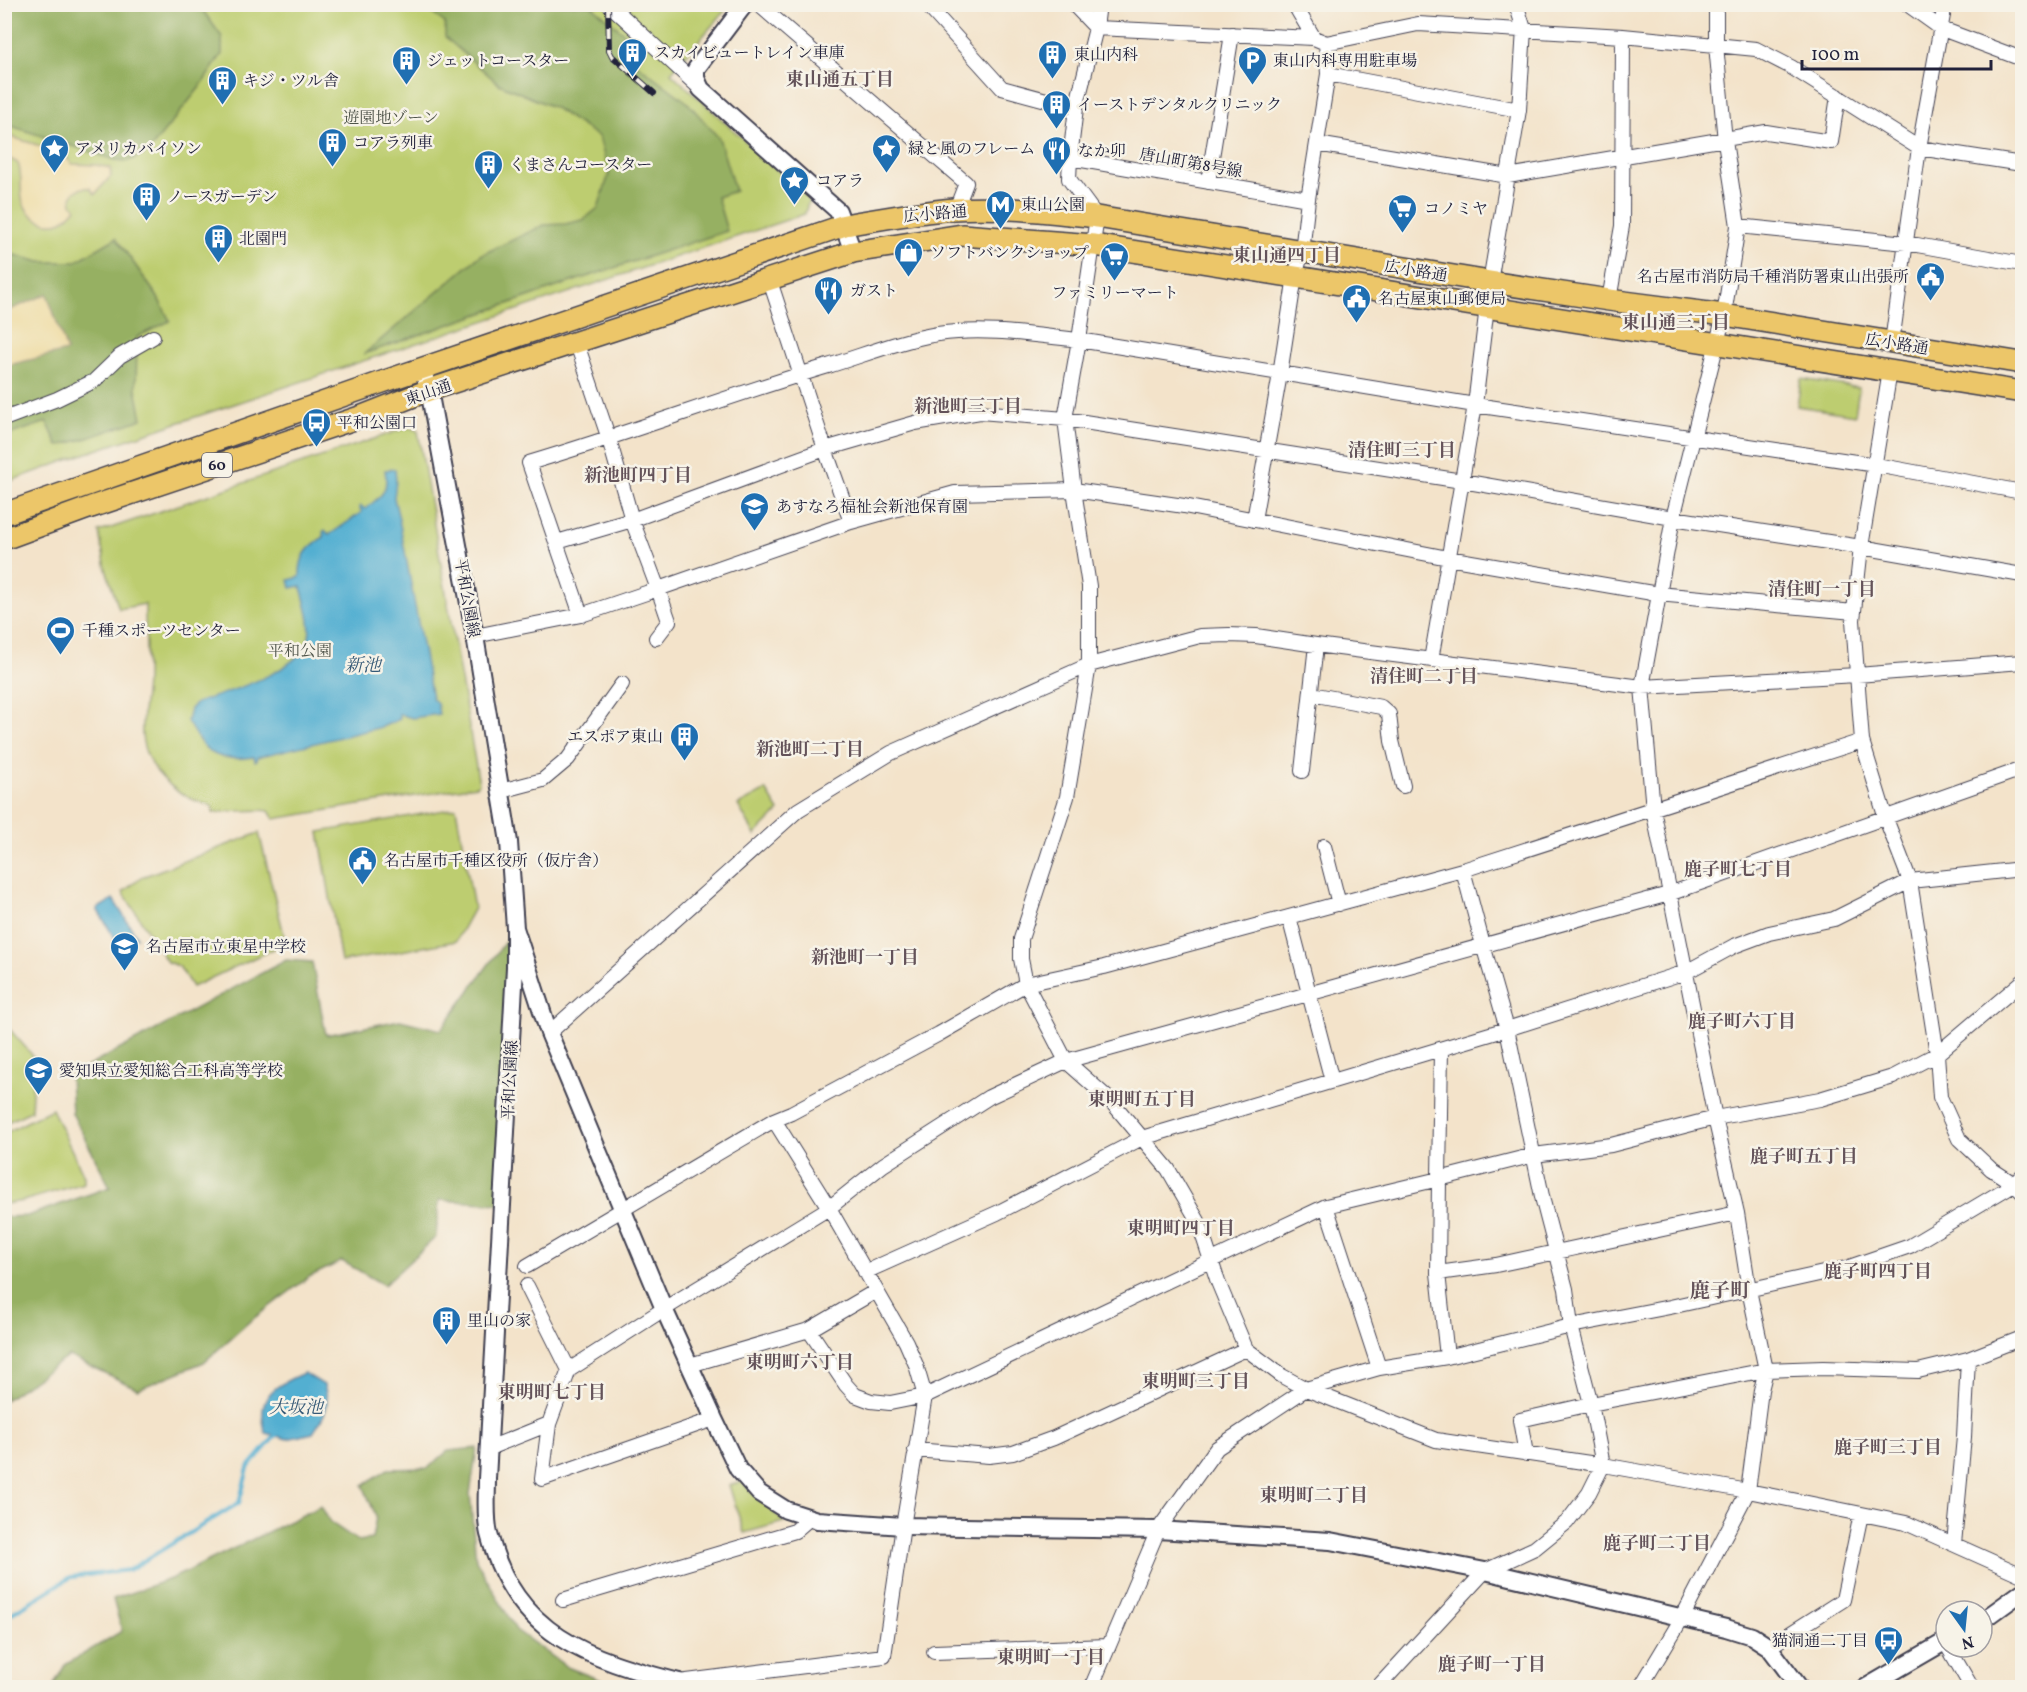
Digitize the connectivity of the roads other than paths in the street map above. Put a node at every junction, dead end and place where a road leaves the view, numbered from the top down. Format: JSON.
{"nodes":[{"id":1,"x":609,"y":4,"type":"edge"},
{"id":2,"x":745,"y":4,"type":"edge"},
{"id":3,"x":758,"y":4,"type":"edge"},
{"id":4,"x":926,"y":4,"type":"edge"},
{"id":5,"x":1072,"y":4,"type":"edge"},
{"id":6,"x":1099,"y":4,"type":"edge"},
{"id":7,"x":1294,"y":4,"type":"edge"},
{"id":8,"x":1516,"y":4,"type":"edge"},
{"id":9,"x":1716,"y":4,"type":"edge"},
{"id":10,"x":1907,"y":4,"type":"edge"},
{"id":11,"x":1946,"y":4,"type":"edge"},
{"id":12,"x":1096,"y":28,"type":"junction"},
{"id":13,"x":1524,"y":29,"type":"junction"},
{"id":14,"x":1942,"y":29,"type":"junction"},
{"id":15,"x":1232,"y":34,"type":"junction"},
{"id":16,"x":1623,"y":36,"type":"junction"},
{"id":17,"x":1320,"y":41,"type":"junction"},
{"id":18,"x":1716,"y":45,"type":"junction"},
{"id":19,"x":2022,"y":59,"type":"edge"},
{"id":20,"x":1328,"y":74,"type":"junction"},
{"id":21,"x":701,"y":89,"type":"junction"},
{"id":22,"x":1838,"y":96,"type":"junction"},
{"id":23,"x":1076,"y":108,"type":"junction"},
{"id":24,"x":1519,"y":110,"type":"junction"},
{"id":25,"x":1725,"y":141,"type":"junction"},
{"id":26,"x":1317,"y":144,"type":"junction"},
{"id":27,"x":1919,"y":148,"type":"junction"},
{"id":28,"x":1070,"y":158,"type":"junction"},
{"id":29,"x":1623,"y":158,"type":"junction"},
{"id":30,"x":2022,"y":164,"type":"edge"},
{"id":31,"x":1509,"y":176,"type":"junction"},
{"id":32,"x":1208,"y":182,"type":"junction"},
{"id":33,"x":1308,"y":199,"type":"junction"},
{"id":34,"x":956,"y":209,"type":"junction"},
{"id":35,"x":1097,"y":217,"type":"junction"},
{"id":36,"x":845,"y":225,"type":"junction"},
{"id":37,"x":1738,"y":226,"type":"junction"},
{"id":38,"x":1906,"y":243,"type":"junction"},
{"id":39,"x":1094,"y":245,"type":"junction"},
{"id":40,"x":853,"y":252,"type":"junction"},
{"id":41,"x":1302,"y":252,"type":"junction"},
{"id":42,"x":2022,"y":264,"type":"edge"},
{"id":43,"x":1295,"y":276,"type":"junction"},
{"id":44,"x":769,"y":278,"type":"junction"},
{"id":45,"x":1490,"y":282,"type":"junction"},
{"id":46,"x":1609,"y":300,"type":"junction"},
{"id":47,"x":1488,"y":307,"type":"junction"},
{"id":48,"x":1724,"y":315,"type":"junction"},
{"id":49,"x":153,"y":337,"type":"dead end"},
{"id":50,"x":1079,"y":340,"type":"junction"},
{"id":51,"x":1892,"y":342,"type":"junction"},
{"id":52,"x":1715,"y":343,"type":"junction"},
{"id":53,"x":577,"y":344,"type":"junction"},
{"id":54,"x":2022,"y":363,"type":"edge"},
{"id":55,"x":422,"y":368,"type":"junction"},
{"id":56,"x":1890,"y":371,"type":"junction"},
{"id":57,"x":801,"y":374,"type":"junction"},
{"id":58,"x":1280,"y":374,"type":"junction"},
{"id":59,"x":429,"y":390,"type":"junction"},
{"id":60,"x":2022,"y":392,"type":"edge"},
{"id":61,"x":1474,"y":405,"type":"junction"},
{"id":62,"x":4,"y":419,"type":"edge"},
{"id":63,"x":1065,"y":419,"type":"junction"},
{"id":64,"x":1695,"y":436,"type":"junction"},
{"id":65,"x":609,"y":439,"type":"junction"},
{"id":66,"x":825,"y":449,"type":"junction"},
{"id":67,"x":1265,"y":451,"type":"junction"},
{"id":68,"x":1876,"y":465,"type":"junction"},
{"id":69,"x":1462,"y":481,"type":"junction"},
{"id":70,"x":1074,"y":490,"type":"junction"},
{"id":71,"x":2022,"y":492,"type":"edge"},
{"id":72,"x":4,"y":514,"type":"edge"},
{"id":73,"x":1673,"y":518,"type":"junction"},
{"id":74,"x":632,"y":520,"type":"junction"},
{"id":75,"x":1254,"y":520,"type":"junction"},
{"id":76,"x":851,"y":522,"type":"junction"},
{"id":77,"x":4,"y":539,"type":"edge"},
{"id":78,"x":557,"y":542,"type":"junction"},
{"id":79,"x":1861,"y":547,"type":"junction"},
{"id":80,"x":1448,"y":558,"type":"junction"},
{"id":81,"x":2022,"y":575,"type":"edge"},
{"id":82,"x":658,"y":589,"type":"junction"},
{"id":83,"x":1658,"y":594,"type":"junction"},
{"id":84,"x":1854,"y":612,"type":"junction"},
{"id":85,"x":582,"y":615,"type":"junction"},
{"id":86,"x":475,"y":636,"type":"junction"},
{"id":87,"x":656,"y":638,"type":"dead end"},
{"id":88,"x":1316,"y":645,"type":"junction"},
{"id":89,"x":1431,"y":660,"type":"junction"},
{"id":90,"x":2022,"y":662,"type":"edge"},
{"id":91,"x":1089,"y":665,"type":"junction"},
{"id":92,"x":1857,"y":675,"type":"junction"},
{"id":93,"x":622,"y":684,"type":"dead end"},
{"id":94,"x":1642,"y":687,"type":"junction"},
{"id":95,"x":1311,"y":694,"type":"junction"},
{"id":96,"x":1862,"y":741,"type":"junction"},
{"id":97,"x":2022,"y":769,"type":"edge"},
{"id":98,"x":1302,"y":771,"type":"dead end"},
{"id":99,"x":1403,"y":786,"type":"dead end"},
{"id":100,"x":501,"y":791,"type":"junction"},
{"id":101,"x":1653,"y":809,"type":"junction"},
{"id":102,"x":1886,"y":819,"type":"junction"},
{"id":103,"x":1324,"y":846,"type":"dead end"},
{"id":104,"x":2022,"y":869,"type":"edge"},
{"id":105,"x":1463,"y":870,"type":"junction"},
{"id":106,"x":1910,"y":881,"type":"junction"},
{"id":107,"x":1669,"y":894,"type":"junction"},
{"id":108,"x":1339,"y":904,"type":"junction"},
{"id":109,"x":1289,"y":918,"type":"junction"},
{"id":110,"x":515,"y":928,"type":"junction"},
{"id":111,"x":1483,"y":945,"type":"junction"},
{"id":112,"x":1686,"y":972,"type":"junction"},
{"id":113,"x":2022,"y":982,"type":"edge"},
{"id":114,"x":1026,"y":984,"type":"junction"},
{"id":115,"x":1309,"y":994,"type":"junction"},
{"id":116,"x":1508,"y":1029,"type":"junction"},
{"id":117,"x":549,"y":1033,"type":"junction"},
{"id":118,"x":1441,"y":1049,"type":"junction"},
{"id":119,"x":1936,"y":1054,"type":"junction"},
{"id":120,"x":1066,"y":1061,"type":"junction"},
{"id":121,"x":1332,"y":1081,"type":"junction"},
{"id":122,"x":1715,"y":1118,"type":"junction"},
{"id":123,"x":774,"y":1119,"type":"junction"},
{"id":124,"x":1143,"y":1138,"type":"junction"},
{"id":125,"x":1534,"y":1155,"type":"junction"},
{"id":126,"x":1439,"y":1179,"type":"junction"},
{"id":127,"x":2020,"y":1184,"type":"edge"},
{"id":128,"x":1326,"y":1206,"type":"junction"},
{"id":129,"x":829,"y":1208,"type":"junction"},
{"id":130,"x":623,"y":1209,"type":"junction"},
{"id":131,"x":1737,"y":1213,"type":"junction"},
{"id":132,"x":1556,"y":1252,"type":"junction"},
{"id":133,"x":1211,"y":1260,"type":"junction"},
{"id":134,"x":527,"y":1266,"type":"dead end"},
{"id":135,"x":865,"y":1272,"type":"junction"},
{"id":136,"x":1438,"y":1273,"type":"junction"},
{"id":137,"x":527,"y":1286,"type":"dead end"},
{"id":138,"x":1749,"y":1290,"type":"junction"},
{"id":139,"x":876,"y":1291,"type":"junction"},
{"id":140,"x":664,"y":1309,"type":"junction"},
{"id":141,"x":1571,"y":1326,"type":"junction"},
{"id":142,"x":809,"y":1330,"type":"junction"},
{"id":143,"x":2022,"y":1338,"type":"edge"},
{"id":144,"x":1246,"y":1349,"type":"junction"},
{"id":145,"x":1447,"y":1357,"type":"junction"},
{"id":146,"x":1968,"y":1359,"type":"junction"},
{"id":147,"x":690,"y":1365,"type":"junction"},
{"id":148,"x":1379,"y":1368,"type":"junction"},
{"id":149,"x":569,"y":1370,"type":"junction"},
{"id":150,"x":1766,"y":1370,"type":"junction"},
{"id":151,"x":1306,"y":1389,"type":"junction"},
{"id":152,"x":925,"y":1396,"type":"junction"},
{"id":153,"x":1591,"y":1404,"type":"junction"},
{"id":154,"x":714,"y":1419,"type":"junction"},
{"id":155,"x":549,"y":1424,"type":"junction"},
{"id":156,"x":489,"y":1448,"type":"junction"},
{"id":157,"x":915,"y":1450,"type":"junction"},
{"id":158,"x":1526,"y":1454,"type":"junction"},
{"id":159,"x":1603,"y":1466,"type":"junction"},
{"id":160,"x":1749,"y":1491,"type":"junction"},
{"id":161,"x":1861,"y":1514,"type":"junction"},
{"id":162,"x":810,"y":1518,"type":"junction"},
{"id":163,"x":903,"y":1526,"type":"junction"},
{"id":164,"x":1158,"y":1530,"type":"junction"},
{"id":165,"x":1954,"y":1544,"type":"junction"},
{"id":166,"x":1485,"y":1571,"type":"junction"},
{"id":167,"x":2022,"y":1575,"type":"edge"},
{"id":168,"x":2022,"y":1592,"type":"edge"},
{"id":169,"x":563,"y":1600,"type":"dead end"},
{"id":170,"x":1994,"y":1612,"type":"edge"},
{"id":171,"x":1682,"y":1618,"type":"junction"},
{"id":172,"x":1108,"y":1646,"type":"junction"},
{"id":173,"x":1769,"y":1647,"type":"junction"},
{"id":174,"x":1934,"y":1651,"type":"edge"},
{"id":175,"x":934,"y":1652,"type":"dead end"},
{"id":176,"x":1955,"y":1659,"type":"edge"},
{"id":177,"x":682,"y":1685,"type":"edge"},
{"id":178,"x":1091,"y":1688,"type":"edge"},
{"id":179,"x":1377,"y":1688,"type":"edge"},
{"id":180,"x":1640,"y":1688,"type":"edge"},
{"id":181,"x":1800,"y":1688,"type":"edge"},
{"id":182,"x":1865,"y":1688,"type":"edge"},
{"id":183,"x":1972,"y":1688,"type":"edge"}],
"edges":[{"from":1,"to":21,"type":"street"},
{"from":2,"to":21,"type":"street"},
{"from":3,"to":34,"type":"street"},
{"from":4,"to":23,"type":"street"},
{"from":5,"to":12,"type":"street"},
{"from":6,"to":12,"type":"street"},
{"from":7,"to":17,"type":"street"},
{"from":8,"to":13,"type":"street"},
{"from":9,"to":18,"type":"street"},
{"from":10,"to":14,"type":"street"},
{"from":11,"to":14,"type":"street"},
{"from":12,"to":15,"type":"street"},
{"from":12,"to":23,"type":"street"},
{"from":13,"to":16,"type":"street"},
{"from":13,"to":17,"type":"street"},
{"from":13,"to":24,"type":"street"},
{"from":14,"to":19,"type":"street"},
{"from":14,"to":27,"type":"street"},
{"from":15,"to":17,"type":"street"},
{"from":15,"to":32,"type":"street"},
{"from":16,"to":18,"type":"street"},
{"from":16,"to":29,"type":"street"},
{"from":17,"to":20,"type":"street"},
{"from":18,"to":22,"type":"street"},
{"from":18,"to":25,"type":"street"},
{"from":20,"to":24,"type":"street"},
{"from":20,"to":26,"type":"street"},
{"from":21,"to":36,"type":"street"},
{"from":22,"to":25,"type":"street"},
{"from":22,"to":27,"type":"street"},
{"from":23,"to":28,"type":"street"},
{"from":24,"to":31,"type":"street"},
{"from":25,"to":29,"type":"street"},
{"from":25,"to":37,"type":"street"},
{"from":26,"to":31,"type":"street"},
{"from":26,"to":33,"type":"street"},
{"from":27,"to":30,"type":"street"},
{"from":27,"to":38,"type":"street"},
{"from":28,"to":32,"type":"street","name":"唐山町第8号線"},
{"from":28,"to":35,"type":"street"},
{"from":29,"to":31,"type":"street"},
{"from":29,"to":46,"type":"street"},
{"from":31,"to":45,"type":"street"},
{"from":32,"to":33,"type":"street","name":"唐山町第8号線"},
{"from":33,"to":41,"type":"street"},
{"from":34,"to":35,"type":"main road","name":"広小路通","number":"60"},
{"from":34,"to":36,"type":"main road","name":"広小路通","number":"60"},
{"from":35,"to":39,"type":"street"},
{"from":35,"to":41,"type":"main road","name":"広小路通","number":"60"},
{"from":36,"to":40,"type":"street"},
{"from":36,"to":55,"type":"main road","name":"東山通","number":"60"},
{"from":37,"to":38,"type":"street"},
{"from":37,"to":48,"type":"street"},
{"from":38,"to":42,"type":"street"},
{"from":38,"to":51,"type":"street"},
{"from":39,"to":40,"type":"main road","name":"広小路通","number":"60"},
{"from":39,"to":43,"type":"main road","name":"広小路通","number":"60"},
{"from":39,"to":50,"type":"street"},
{"from":40,"to":44,"type":"main road","name":"東山通","number":"60"},
{"from":41,"to":43,"type":"street"},
{"from":41,"to":45,"type":"main road","name":"広小路通","number":"60"},
{"from":43,"to":47,"type":"main road","name":"広小路通","number":"60"},
{"from":43,"to":58,"type":"street"},
{"from":44,"to":53,"type":"main road","name":"東山通","number":"60"},
{"from":44,"to":57,"type":"street"},
{"from":45,"to":46,"type":"main road","name":"広小路通","number":"60"},
{"from":45,"to":47,"type":"street"},
{"from":46,"to":48,"type":"main road","name":"広小路通","number":"60"},
{"from":47,"to":52,"type":"main road","name":"広小路通","number":"60"},
{"from":47,"to":61,"type":"street"},
{"from":48,"to":51,"type":"main road","name":"広小路通","number":"60"},
{"from":48,"to":52,"type":"street"},
{"from":49,"to":62,"type":"street"},
{"from":50,"to":57,"type":"street"},
{"from":50,"to":58,"type":"street"},
{"from":50,"to":63,"type":"street"},
{"from":51,"to":54,"type":"main road","name":"広小路通","number":"60"},
{"from":52,"to":56,"type":"main road","name":"広小路通","number":"60"},
{"from":52,"to":64,"type":"street"},
{"from":53,"to":59,"type":"main road","name":"東山通","number":"60"},
{"from":53,"to":65,"type":"street"},
{"from":55,"to":59,"type":"street","name":"平和公園線"},
{"from":55,"to":72,"type":"main road","name":"東山通","number":"60"},
{"from":56,"to":60,"type":"main road","name":"広小路通","number":"60"},
{"from":56,"to":68,"type":"street"},
{"from":57,"to":65,"type":"street"},
{"from":57,"to":66,"type":"street"},
{"from":58,"to":61,"type":"street"},
{"from":58,"to":67,"type":"street"},
{"from":59,"to":77,"type":"main road","name":"東山通","number":"60"},
{"from":59,"to":86,"type":"street","name":"平和公園線"},
{"from":61,"to":64,"type":"street"},
{"from":61,"to":69,"type":"street"},
{"from":63,"to":66,"type":"street"},
{"from":63,"to":67,"type":"street"},
{"from":63,"to":70,"type":"street"},
{"from":64,"to":68,"type":"street"},
{"from":64,"to":73,"type":"street"},
{"from":65,"to":74,"type":"street"},
{"from":65,"to":78,"type":"street"},
{"from":66,"to":74,"type":"street"},
{"from":66,"to":76,"type":"street"},
{"from":67,"to":69,"type":"street"},
{"from":67,"to":75,"type":"street"},
{"from":68,"to":71,"type":"street"},
{"from":68,"to":79,"type":"street"},
{"from":69,"to":73,"type":"street"},
{"from":69,"to":80,"type":"street"},
{"from":70,"to":75,"type":"street"},
{"from":70,"to":76,"type":"street"},
{"from":70,"to":91,"type":"street"},
{"from":73,"to":79,"type":"street"},
{"from":73,"to":83,"type":"street"},
{"from":74,"to":78,"type":"street"},
{"from":74,"to":82,"type":"street"},
{"from":75,"to":80,"type":"street"},
{"from":76,"to":82,"type":"street"},
{"from":78,"to":85,"type":"street"},
{"from":79,"to":81,"type":"street"},
{"from":79,"to":84,"type":"street"},
{"from":80,"to":83,"type":"street"},
{"from":80,"to":89,"type":"street"},
{"from":82,"to":85,"type":"street"},
{"from":82,"to":87,"type":"street"},
{"from":83,"to":84,"type":"street"},
{"from":83,"to":94,"type":"street"},
{"from":84,"to":92,"type":"street"},
{"from":85,"to":86,"type":"street"},
{"from":86,"to":100,"type":"street","name":"平和公園線"},
{"from":88,"to":89,"type":"street"},
{"from":88,"to":91,"type":"street"},
{"from":88,"to":95,"type":"street"},
{"from":89,"to":94,"type":"street"},
{"from":90,"to":92,"type":"street"},
{"from":91,"to":114,"type":"street"},
{"from":91,"to":117,"type":"street"},
{"from":92,"to":94,"type":"street"},
{"from":92,"to":96,"type":"street"},
{"from":93,"to":100,"type":"street"},
{"from":94,"to":101,"type":"street"},
{"from":95,"to":98,"type":"street"},
{"from":95,"to":99,"type":"street"},
{"from":96,"to":101,"type":"street"},
{"from":96,"to":102,"type":"street"},
{"from":97,"to":102,"type":"street"},
{"from":100,"to":110,"type":"street","name":"平和公園線"},
{"from":101,"to":105,"type":"street"},
{"from":101,"to":107,"type":"street"},
{"from":102,"to":106,"type":"street"},
{"from":102,"to":107,"type":"street"},
{"from":103,"to":108,"type":"street"},
{"from":104,"to":106,"type":"street"},
{"from":105,"to":108,"type":"street"},
{"from":105,"to":111,"type":"street"},
{"from":106,"to":112,"type":"street"},
{"from":106,"to":119,"type":"street"},
{"from":107,"to":111,"type":"street"},
{"from":107,"to":112,"type":"street"},
{"from":108,"to":109,"type":"street"},
{"from":109,"to":114,"type":"street"},
{"from":109,"to":115,"type":"street"},
{"from":110,"to":117,"type":"street"},
{"from":110,"to":156,"type":"street","name":"平和公園線"},
{"from":111,"to":115,"type":"street"},
{"from":111,"to":116,"type":"street"},
{"from":112,"to":116,"type":"street"},
{"from":112,"to":122,"type":"street"},
{"from":113,"to":119,"type":"street"},
{"from":114,"to":120,"type":"street"},
{"from":114,"to":123,"type":"street"},
{"from":115,"to":120,"type":"street"},
{"from":115,"to":121,"type":"street"},
{"from":116,"to":118,"type":"street"},
{"from":116,"to":125,"type":"street"},
{"from":117,"to":130,"type":"street"},
{"from":118,"to":121,"type":"street"},
{"from":118,"to":126,"type":"street"},
{"from":119,"to":122,"type":"street"},
{"from":119,"to":127,"type":"street"},
{"from":120,"to":124,"type":"street"},
{"from":120,"to":129,"type":"street"},
{"from":121,"to":124,"type":"street"},
{"from":122,"to":125,"type":"street"},
{"from":122,"to":131,"type":"street"},
{"from":123,"to":129,"type":"street"},
{"from":123,"to":130,"type":"street"},
{"from":124,"to":133,"type":"street"},
{"from":124,"to":135,"type":"street"},
{"from":125,"to":126,"type":"street"},
{"from":125,"to":132,"type":"street"},
{"from":126,"to":128,"type":"street"},
{"from":126,"to":136,"type":"street"},
{"from":127,"to":138,"type":"street"},
{"from":128,"to":133,"type":"street"},
{"from":128,"to":148,"type":"street"},
{"from":129,"to":135,"type":"street"},
{"from":129,"to":140,"type":"street"},
{"from":130,"to":134,"type":"street"},
{"from":130,"to":140,"type":"street"},
{"from":131,"to":132,"type":"street"},
{"from":131,"to":138,"type":"street"},
{"from":132,"to":136,"type":"street"},
{"from":132,"to":141,"type":"street"},
{"from":133,"to":144,"type":"street"},
{"from":133,"to":152,"type":"street"},
{"from":135,"to":139,"type":"street"},
{"from":136,"to":145,"type":"street"},
{"from":137,"to":149,"type":"street"},
{"from":138,"to":141,"type":"street"},
{"from":138,"to":150,"type":"street"},
{"from":139,"to":142,"type":"street"},
{"from":139,"to":152,"type":"street"},
{"from":140,"to":147,"type":"street"},
{"from":140,"to":149,"type":"street"},
{"from":141,"to":145,"type":"street"},
{"from":141,"to":153,"type":"street"},
{"from":142,"to":147,"type":"street"},
{"from":142,"to":152,"type":"street"},
{"from":143,"to":146,"type":"street"},
{"from":144,"to":151,"type":"street"},
{"from":144,"to":157,"type":"street"},
{"from":145,"to":148,"type":"street"},
{"from":146,"to":150,"type":"street"},
{"from":146,"to":165,"type":"street"},
{"from":147,"to":154,"type":"street"},
{"from":148,"to":151,"type":"street"},
{"from":149,"to":155,"type":"street"},
{"from":150,"to":153,"type":"street"},
{"from":150,"to":160,"type":"street"},
{"from":151,"to":158,"type":"street"},
{"from":151,"to":164,"type":"street"},
{"from":152,"to":157,"type":"street"},
{"from":153,"to":158,"type":"street"},
{"from":153,"to":159,"type":"street"},
{"from":154,"to":155,"type":"street"},
{"from":154,"to":162,"type":"street"},
{"from":155,"to":156,"type":"street"},
{"from":156,"to":177,"type":"street","name":"平和公園線"},
{"from":157,"to":163,"type":"street"},
{"from":158,"to":159,"type":"street"},
{"from":159,"to":160,"type":"street"},
{"from":159,"to":166,"type":"street"},
{"from":160,"to":161,"type":"street"},
{"from":160,"to":171,"type":"street"},
{"from":161,"to":165,"type":"street"},
{"from":161,"to":173,"type":"street"},
{"from":162,"to":163,"type":"street"},
{"from":162,"to":169,"type":"street"},
{"from":163,"to":164,"type":"street"},
{"from":163,"to":177,"type":"street"},
{"from":164,"to":166,"type":"street"},
{"from":164,"to":172,"type":"street"},
{"from":165,"to":167,"type":"street"},
{"from":166,"to":171,"type":"street"},
{"from":166,"to":179,"type":"street"},
{"from":168,"to":170,"type":"street"},
{"from":171,"to":173,"type":"street"},
{"from":171,"to":180,"type":"street"},
{"from":172,"to":175,"type":"street"},
{"from":172,"to":178,"type":"street"},
{"from":173,"to":181,"type":"street"},
{"from":174,"to":182,"type":"street"},
{"from":176,"to":183,"type":"street"}]}
